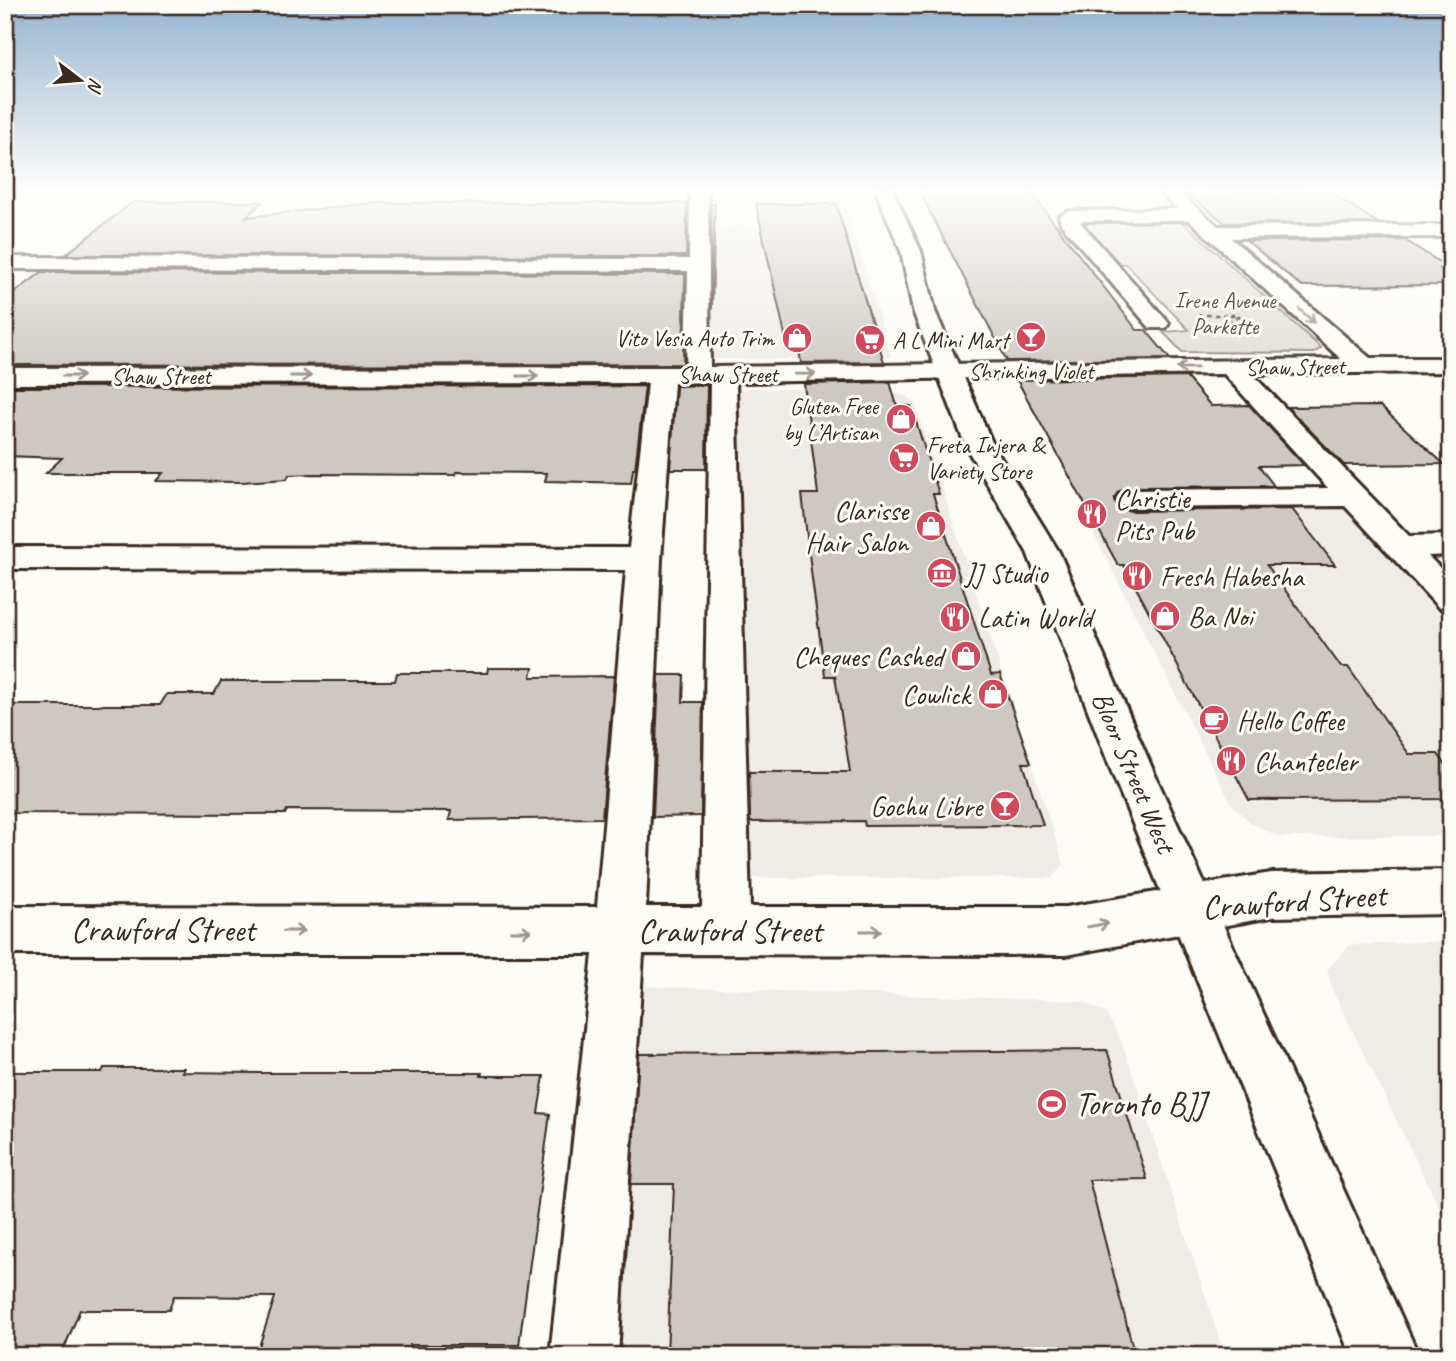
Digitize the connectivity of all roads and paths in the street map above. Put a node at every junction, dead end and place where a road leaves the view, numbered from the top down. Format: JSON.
{"nodes":[{"id":1,"x":701,"y":253,"type":"edge"},
{"id":2,"x":911,"y":253,"type":"edge"},
{"id":3,"x":1097,"y":253,"type":"edge"},
{"id":4,"x":1236,"y":253,"type":"edge"},
{"id":5,"x":5,"y":263,"type":"edge"},
{"id":6,"x":701,"y":265,"type":"junction"},
{"id":7,"x":1247,"y":308,"type":"dead end"},
{"id":8,"x":1193,"y":315,"type":"dead end"},
{"id":9,"x":1214,"y":315,"type":"junction"},
{"id":10,"x":1238,"y":315,"type":"junction"},
{"id":11,"x":1158,"y":323,"type":"dead end"},
{"id":12,"x":1225,"y":327,"type":"junction"},
{"id":13,"x":1220,"y":331,"type":"dead end"},
{"id":14,"x":1451,"y":365,"type":"edge"},
{"id":15,"x":1364,"y":366,"type":"junction"},
{"id":16,"x":1232,"y":368,"type":"junction"},
{"id":17,"x":948,"y":371,"type":"junction"},
{"id":18,"x":694,"y":375,"type":"junction"},
{"id":19,"x":5,"y":376,"type":"edge"},
{"id":20,"x":1354,"y":497,"type":"junction"},
{"id":21,"x":1131,"y":499,"type":"dead end"},
{"id":22,"x":1451,"y":545,"type":"edge"},
{"id":23,"x":1402,"y":546,"type":"junction"},
{"id":24,"x":5,"y":558,"type":"edge"},
{"id":25,"x":644,"y":559,"type":"junction"},
{"id":26,"x":1451,"y":600,"type":"edge"},
{"id":27,"x":1451,"y":892,"type":"edge"},
{"id":28,"x":1191,"y":908,"type":"junction"},
{"id":29,"x":5,"y":930,"type":"edge"},
{"id":30,"x":726,"y":931,"type":"junction"},
{"id":31,"x":621,"y":932,"type":"junction"},
{"id":32,"x":584,"y":1356,"type":"edge"},
{"id":33,"x":1385,"y":1356,"type":"edge"}],
"edges":[{"from":1,"to":6,"type":"street"},
{"from":2,"to":17,"type":"street","name":"Bloor Street West"},
{"from":3,"to":11,"type":"street"},
{"from":4,"to":15,"type":"street","one_way":true},
{"from":5,"to":6,"type":"street"},
{"from":6,"to":18,"type":"street"},
{"from":7,"to":10,"type":"path"},
{"from":8,"to":9,"type":"path"},
{"from":9,"to":10,"type":"path"},
{"from":9,"to":12,"type":"path"},
{"from":10,"to":12,"type":"path"},
{"from":12,"to":13,"type":"path"},
{"from":14,"to":15,"type":"street","name":"Shaw Street"},
{"from":15,"to":16,"type":"street","name":"Shaw Street"},
{"from":16,"to":17,"type":"street","name":"Shaw Street","one_way":true},
{"from":16,"to":20,"type":"street"},
{"from":18,"to":17,"type":"street","name":"Shaw Street","one_way":true},
{"from":17,"to":28,"type":"street","name":"Bloor Street West"},
{"from":19,"to":18,"type":"street","name":"Shaw Street","one_way":true},
{"from":18,"to":25,"type":"street"},
{"from":18,"to":30,"type":"street"},
{"from":20,"to":21,"type":"street"},
{"from":20,"to":23,"type":"street"},
{"from":22,"to":23,"type":"street"},
{"from":23,"to":26,"type":"street"},
{"from":24,"to":25,"type":"street"},
{"from":25,"to":31,"type":"street"},
{"from":27,"to":28,"type":"street","name":"Crawford Street"},
{"from":30,"to":28,"type":"street","name":"Crawford Street","one_way":true},
{"from":28,"to":33,"type":"street","name":"Bloor Street West"},
{"from":29,"to":31,"type":"street","name":"Crawford Street","one_way":true},
{"from":30,"to":31,"type":"street","name":"Crawford Street"},
{"from":31,"to":32,"type":"street"}]}
